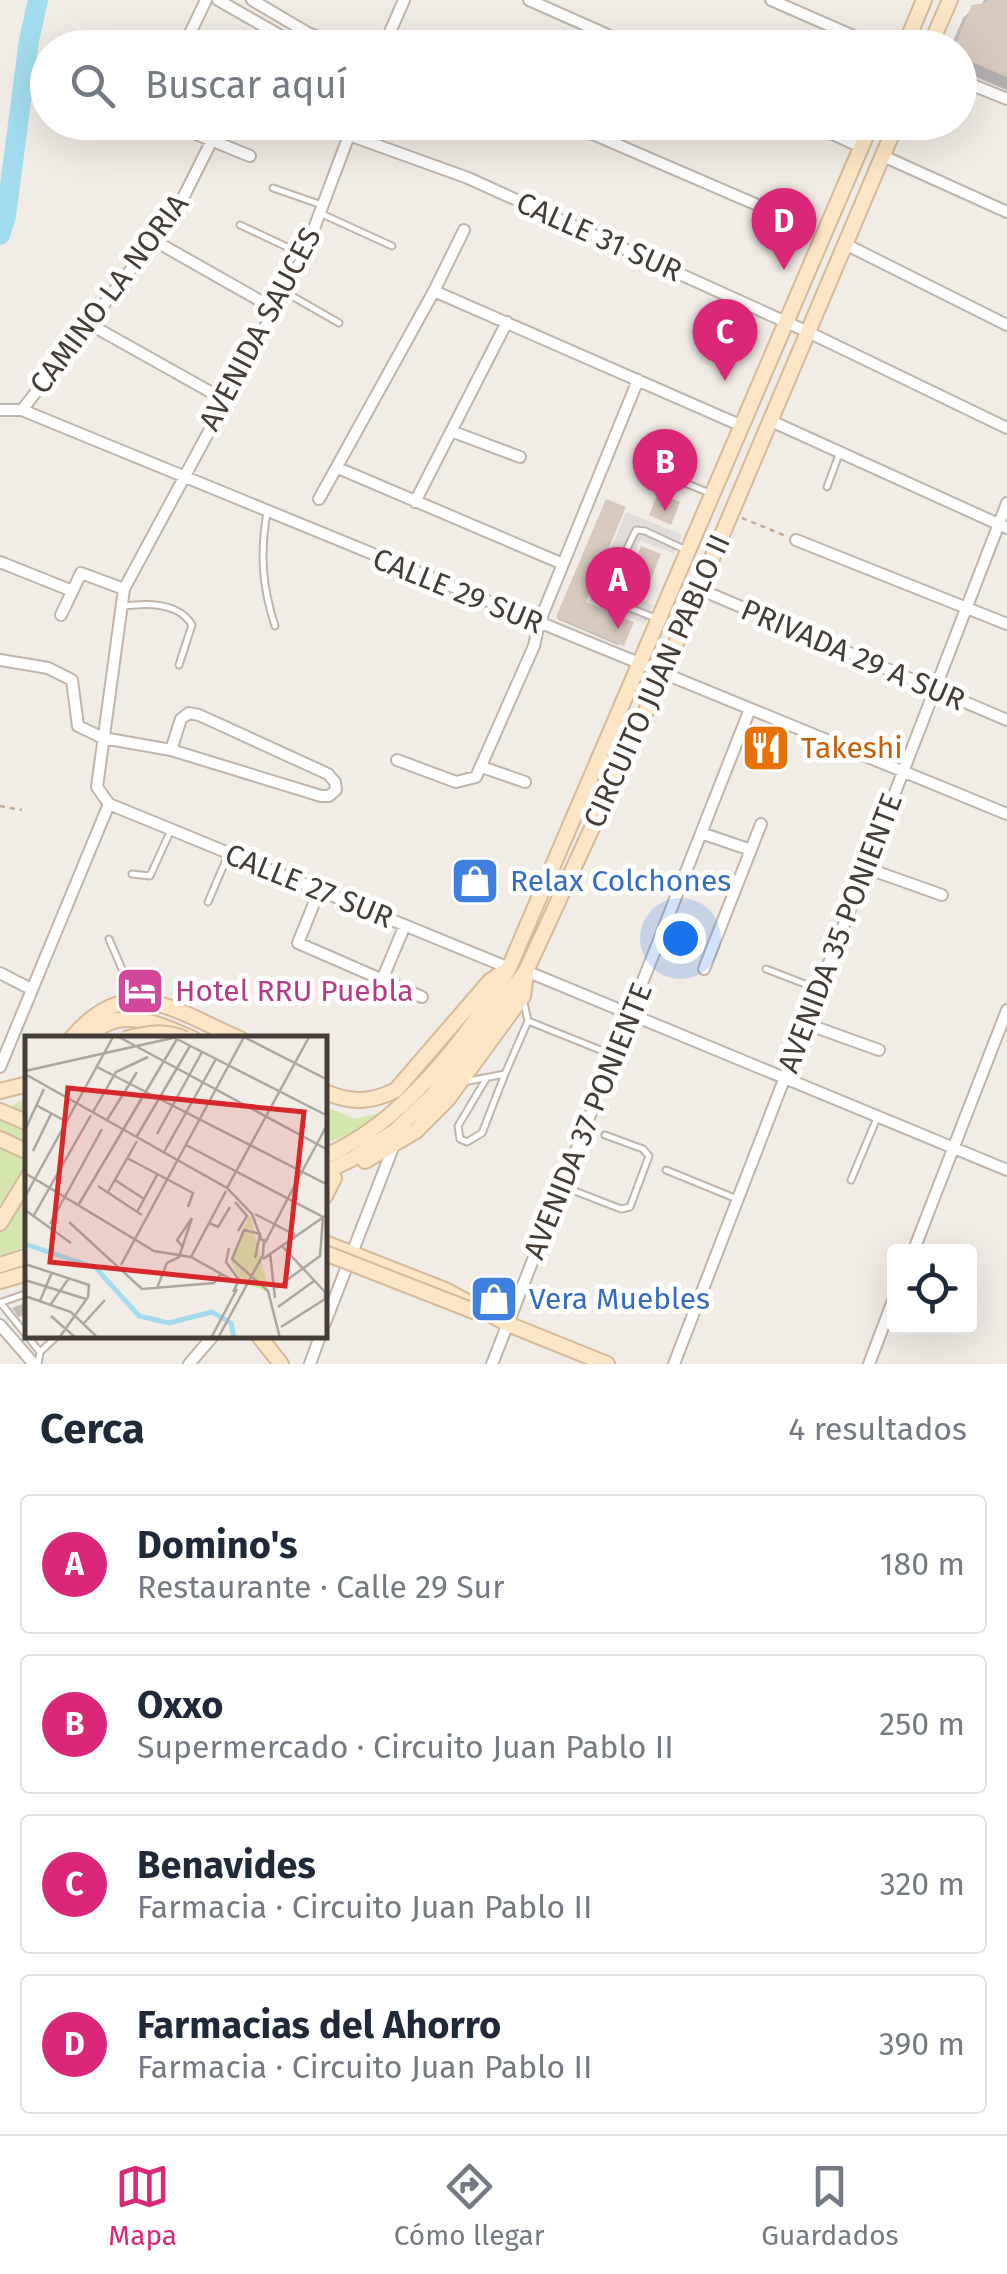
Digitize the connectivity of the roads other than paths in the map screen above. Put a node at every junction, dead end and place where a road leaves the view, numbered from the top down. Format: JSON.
{"nodes":[{"id":1,"x":206,"y":0,"type":"edge"},
{"id":2,"x":218,"y":0,"type":"edge"},
{"id":3,"x":252,"y":0,"type":"edge"},
{"id":4,"x":404,"y":0,"type":"edge"},
{"id":5,"x":530,"y":0,"type":"edge"},
{"id":6,"x":772,"y":0,"type":"edge"},
{"id":7,"x":814,"y":0,"type":"edge"},
{"id":8,"x":924,"y":0,"type":"edge"},
{"id":9,"x":950,"y":0,"type":"edge"},
{"id":10,"x":807,"y":15,"type":"junction"},
{"id":11,"x":192,"y":30,"type":"edge"},
{"id":12,"x":270,"y":30,"type":"edge"},
{"id":13,"x":303,"y":30,"type":"edge"},
{"id":14,"x":391,"y":30,"type":"edge"},
{"id":15,"x":597,"y":30,"type":"edge"},
{"id":16,"x":841,"y":30,"type":"edge"},
{"id":17,"x":912,"y":30,"type":"edge"},
{"id":18,"x":937,"y":30,"type":"edge"},
{"id":19,"x":977,"y":87,"type":"edge"},
{"id":20,"x":1007,"y":99,"type":"edge"},
{"id":21,"x":347,"y":140,"type":"edge"},
{"id":22,"x":363,"y":140,"type":"edge"},
{"id":23,"x":608,"y":140,"type":"edge"},
{"id":24,"x":846,"y":140,"type":"edge"},
{"id":25,"x":865,"y":140,"type":"edge"},
{"id":26,"x":889,"y":140,"type":"edge"},
{"id":27,"x":212,"y":141,"type":"joint"},
{"id":28,"x":862,"y":147,"type":"junction"},
{"id":29,"x":250,"y":156,"type":"dead end"},
{"id":30,"x":882,"y":156,"type":"junction"},
{"id":31,"x":273,"y":188,"type":"dead end"},
{"id":32,"x":321,"y":209,"type":"junction"},
{"id":33,"x":1007,"y":212,"type":"edge"},
{"id":34,"x":792,"y":220,"type":"dead end"},
{"id":35,"x":240,"y":225,"type":"dead end"},
{"id":36,"x":464,"y":230,"type":"dead end"},
{"id":37,"x":155,"y":241,"type":"junction"},
{"id":38,"x":845,"y":244,"type":"junction"},
{"id":39,"x":392,"y":246,"type":"dead end"},
{"id":40,"x":304,"y":255,"type":"junction"},
{"id":41,"x":434,"y":291,"type":"junction"},
{"id":42,"x":285,"y":292,"type":"junction"},
{"id":43,"x":273,"y":308,"type":"junction"},
{"id":44,"x":506,"y":322,"type":"junction"},
{"id":45,"x":786,"y":322,"type":"junction"},
{"id":46,"x":339,"y":323,"type":"dead end"},
{"id":47,"x":91,"y":325,"type":"junction"},
{"id":48,"x":1007,"y":325,"type":"edge"},
{"id":49,"x":808,"y":332,"type":"junction"},
{"id":50,"x":638,"y":380,"type":"junction"},
{"id":51,"x":223,"y":399,"type":"junction"},
{"id":52,"x":0,"y":410,"type":"edge"},
{"id":53,"x":22,"y":410,"type":"junction"},
{"id":54,"x":771,"y":421,"type":"junction"},
{"id":55,"x":742,"y":426,"type":"junction"},
{"id":56,"x":1007,"y":428,"type":"edge"},
{"id":57,"x":451,"y":431,"type":"junction"},
{"id":58,"x":840,"y":452,"type":"junction"},
{"id":59,"x":520,"y":457,"type":"dead end"},
{"id":60,"x":338,"y":468,"type":"junction"},
{"id":61,"x":668,"y":476,"type":"dead end"},
{"id":62,"x":182,"y":477,"type":"junction"},
{"id":63,"x":828,"y":487,"type":"dead end"},
{"id":64,"x":712,"y":494,"type":"junction"},
{"id":65,"x":320,"y":499,"type":"dead end"},
{"id":66,"x":415,"y":502,"type":"junction"},
{"id":67,"x":1007,"y":503,"type":"edge"},
{"id":68,"x":267,"y":512,"type":"junction"},
{"id":69,"x":1003,"y":526,"type":"edge"},
{"id":70,"x":796,"y":540,"type":"road end"},
{"id":71,"x":688,"y":551,"type":"junction"},
{"id":72,"x":0,"y":562,"type":"edge"},
{"id":73,"x":563,"y":564,"type":"junction"},
{"id":74,"x":124,"y":588,"type":"junction"},
{"id":75,"x":699,"y":589,"type":"junction"},
{"id":76,"x":70,"y":590,"type":"junction"},
{"id":77,"x":967,"y":605,"type":"junction"},
{"id":78,"x":120,"y":607,"type":"junction"},
{"id":79,"x":61,"y":615,"type":"dead end"},
{"id":80,"x":659,"y":620,"type":"junction"},
{"id":81,"x":538,"y":624,"type":"junction"},
{"id":82,"x":1007,"y":624,"type":"edge"},
{"id":83,"x":275,"y":626,"type":"dead end"},
{"id":84,"x":0,"y":660,"type":"edge"},
{"id":85,"x":640,"y":664,"type":"junction"},
{"id":86,"x":178,"y":665,"type":"dead end"},
{"id":87,"x":663,"y":674,"type":"junction"},
{"id":88,"x":935,"y":689,"type":"junction"},
{"id":89,"x":750,"y":710,"type":"junction"},
{"id":90,"x":1007,"y":720,"type":"edge"},
{"id":91,"x":103,"y":738,"type":"junction"},
{"id":92,"x":172,"y":750,"type":"junction"},
{"id":93,"x":397,"y":760,"type":"dead end"},
{"id":94,"x":482,"y":767,"type":"junction"},
{"id":95,"x":903,"y":772,"type":"junction"},
{"id":96,"x":526,"y":782,"type":"dead end"},
{"id":97,"x":108,"y":804,"type":"junction"},
{"id":98,"x":1007,"y":814,"type":"edge"},
{"id":99,"x":760,"y":824,"type":"dead end"},
{"id":100,"x":171,"y":830,"type":"junction"},
{"id":101,"x":702,"y":833,"type":"junction"},
{"id":102,"x":750,"y":850,"type":"junction"},
{"id":103,"x":228,"y":853,"type":"junction"},
{"id":104,"x":866,"y":868,"type":"junction"},
{"id":105,"x":132,"y":874,"type":"dead end"},
{"id":106,"x":320,"y":891,"type":"junction"},
{"id":107,"x":942,"y":894,"type":"dead end"},
{"id":108,"x":208,"y":902,"type":"dead end"},
{"id":109,"x":405,"y":925,"type":"junction"},
{"id":110,"x":110,"y":939,"type":"dead end"},
{"id":111,"x":509,"y":968,"type":"junction"},
{"id":112,"x":704,"y":969,"type":"dead end"},
{"id":113,"x":766,"y":969,"type":"dead end"},
{"id":114,"x":526,"y":972,"type":"junction"},
{"id":115,"x":0,"y":973,"type":"edge"},
{"id":116,"x":382,"y":980,"type":"junction"},
{"id":117,"x":31,"y":989,"type":"junction"},
{"id":118,"x":818,"y":989,"type":"junction"},
{"id":119,"x":523,"y":996,"type":"junction"},
{"id":120,"x":422,"y":998,"type":"dead end"},
{"id":121,"x":135,"y":1000,"type":"junction"},
{"id":122,"x":1007,"y":1010,"type":"edge"},
{"id":123,"x":630,"y":1016,"type":"junction"},
{"id":124,"x":528,"y":1021,"type":"junction"},
{"id":125,"x":804,"y":1023,"type":"junction"},
{"id":126,"x":74,"y":1036,"type":"edge"},
{"id":127,"x":91,"y":1036,"type":"edge"},
{"id":128,"x":136,"y":1036,"type":"edge"},
{"id":129,"x":178,"y":1036,"type":"edge"},
{"id":130,"x":186,"y":1036,"type":"edge"},
{"id":131,"x":233,"y":1036,"type":"edge"},
{"id":132,"x":878,"y":1050,"type":"dead end"},
{"id":133,"x":614,"y":1055,"type":"junction"},
{"id":134,"x":0,"y":1067,"type":"edge"},
{"id":135,"x":505,"y":1074,"type":"junction"},
{"id":136,"x":783,"y":1078,"type":"junction"},
{"id":137,"x":486,"y":1079,"type":"junction"},
{"id":138,"x":460,"y":1082,"type":"junction"},
{"id":139,"x":25,"y":1085,"type":"edge"},
{"id":140,"x":0,"y":1092,"type":"edge"},
{"id":141,"x":328,"y":1093,"type":"edge"},
{"id":142,"x":0,"y":1111,"type":"edge"},
{"id":143,"x":877,"y":1117,"type":"junction"},
{"id":144,"x":25,"y":1123,"type":"edge"},
{"id":145,"x":605,"y":1135,"type":"dead end"},
{"id":146,"x":0,"y":1139,"type":"edge"},
{"id":147,"x":394,"y":1145,"type":"junction"},
{"id":148,"x":953,"y":1148,"type":"junction"},
{"id":149,"x":25,"y":1151,"type":"edge"},
{"id":150,"x":328,"y":1154,"type":"edge"},
{"id":151,"x":666,"y":1170,"type":"dead end"},
{"id":152,"x":1007,"y":1170,"type":"edge"},
{"id":153,"x":328,"y":1178,"type":"edge"},
{"id":154,"x":852,"y":1180,"type":"dead end"},
{"id":155,"x":25,"y":1182,"type":"edge"},
{"id":156,"x":562,"y":1186,"type":"junction"},
{"id":157,"x":737,"y":1199,"type":"junction"},
{"id":158,"x":0,"y":1224,"type":"edge"},
{"id":159,"x":916,"y":1244,"type":"edge"},
{"id":160,"x":328,"y":1245,"type":"edge"},
{"id":161,"x":328,"y":1256,"type":"edge"},
{"id":162,"x":328,"y":1256,"type":"edge"},
{"id":163,"x":25,"y":1257,"type":"edge"},
{"id":164,"x":349,"y":1260,"type":"junction"},
{"id":165,"x":0,"y":1265,"type":"edge"},
{"id":166,"x":25,"y":1277,"type":"edge"},
{"id":167,"x":0,"y":1284,"type":"edge"},
{"id":168,"x":25,"y":1294,"type":"edge"},
{"id":169,"x":0,"y":1302,"type":"edge"},
{"id":170,"x":328,"y":1315,"type":"edge"},
{"id":171,"x":887,"y":1316,"type":"edge"},
{"id":172,"x":25,"y":1323,"type":"edge"},
{"id":173,"x":508,"y":1324,"type":"junction"},
{"id":174,"x":0,"y":1326,"type":"edge"},
{"id":175,"x":17,"y":1326,"type":"junction"},
{"id":176,"x":25,"y":1335,"type":"edge"},
{"id":177,"x":28,"y":1339,"type":"edge"},
{"id":178,"x":53,"y":1339,"type":"edge"},
{"id":179,"x":210,"y":1339,"type":"edge"},
{"id":180,"x":261,"y":1339,"type":"edge"},
{"id":181,"x":319,"y":1339,"type":"edge"},
{"id":182,"x":40,"y":1352,"type":"junction"},
{"id":183,"x":36,"y":1364,"type":"edge"},
{"id":184,"x":189,"y":1364,"type":"edge"},
{"id":185,"x":281,"y":1364,"type":"edge"},
{"id":186,"x":310,"y":1364,"type":"edge"},
{"id":187,"x":492,"y":1364,"type":"edge"},
{"id":188,"x":607,"y":1364,"type":"edge"},
{"id":189,"x":674,"y":1364,"type":"edge"},
{"id":190,"x":869,"y":1364,"type":"edge"}],
"edges":[{"from":1,"to":11,"type":"street"},
{"from":2,"to":12,"type":"street"},
{"from":3,"to":13,"type":"street"},
{"from":4,"to":14,"type":"street"},
{"from":5,"to":15,"type":"street"},
{"from":6,"to":10,"type":"street"},
{"from":7,"to":10,"type":"street"},
{"from":8,"to":17,"type":"main road"},
{"from":9,"to":18,"type":"main road"},
{"from":10,"to":16,"type":"street"},
{"from":19,"to":20,"type":"street"},
{"from":21,"to":32,"type":"street","name":"AVENIDA SAUCES"},
{"from":22,"to":45,"type":"street","name":"CALLE 31 SUR"},
{"from":23,"to":34,"type":"street"},
{"from":24,"to":28,"type":"street"},
{"from":25,"to":28,"type":"main road","name":"CIRCUITO JUAN PABLO II"},
{"from":26,"to":30,"type":"main road","name":"CIRCUITO JUAN PABLO II"},
{"from":27,"to":29,"type":"street"},
{"from":27,"to":37,"type":"street","name":"CAMINO LA NORIA"},
{"from":28,"to":45,"type":"main road","name":"CIRCUITO JUAN PABLO II"},
{"from":30,"to":33,"type":"street"},
{"from":30,"to":38,"type":"main road","name":"CIRCUITO JUAN PABLO II"},
{"from":31,"to":32,"type":"lane"},
{"from":32,"to":39,"type":"lane"},
{"from":32,"to":40,"type":"street","name":"AVENIDA SAUCES"},
{"from":35,"to":40,"type":"lane"},
{"from":36,"to":41,"type":"street"},
{"from":37,"to":43,"type":"street"},
{"from":37,"to":47,"type":"street","name":"CAMINO LA NORIA"},
{"from":38,"to":48,"type":"street"},
{"from":38,"to":49,"type":"main road","name":"CIRCUITO JUAN PABLO II"},
{"from":40,"to":42,"type":"street","name":"AVENIDA SAUCES"},
{"from":41,"to":44,"type":"street"},
{"from":41,"to":60,"type":"street"},
{"from":42,"to":43,"type":"street","name":"AVENIDA SAUCES"},
{"from":42,"to":46,"type":"lane"},
{"from":43,"to":51,"type":"street","name":"AVENIDA SAUCES"},
{"from":44,"to":50,"type":"street"},
{"from":44,"to":57,"type":"street"},
{"from":45,"to":49,"type":"street","name":"CALLE 31 SUR"},
{"from":45,"to":55,"type":"main road","name":"CIRCUITO JUAN PABLO II"},
{"from":47,"to":51,"type":"street"},
{"from":47,"to":53,"type":"street","name":"CAMINO LA NORIA"},
{"from":49,"to":54,"type":"main road","name":"CIRCUITO JUAN PABLO II"},
{"from":49,"to":56,"type":"street","name":"CALLE 31 SUR"},
{"from":50,"to":55,"type":"street"},
{"from":50,"to":73,"type":"street"},
{"from":51,"to":62,"type":"street","name":"AVENIDA SAUCES"},
{"from":52,"to":53,"type":"street"},
{"from":53,"to":62,"type":"street","name":"CALLE 29 SUR"},
{"from":54,"to":58,"type":"street"},
{"from":54,"to":75,"type":"main road","name":"CIRCUITO JUAN PABLO II"},
{"from":55,"to":64,"type":"main road","name":"CIRCUITO JUAN PABLO II"},
{"from":57,"to":59,"type":"street"},
{"from":57,"to":66,"type":"street"},
{"from":58,"to":63,"type":"lane"},
{"from":58,"to":69,"type":"street"},
{"from":60,"to":65,"type":"street"},
{"from":60,"to":66,"type":"street"},
{"from":61,"to":64,"type":"lane"},
{"from":62,"to":68,"type":"street","name":"CALLE 29 SUR"},
{"from":62,"to":74,"type":"street","name":"AVENIDA SAUCES"},
{"from":64,"to":71,"type":"main road","name":"CIRCUITO JUAN PABLO II"},
{"from":66,"to":73,"type":"street"},
{"from":67,"to":69,"type":"street","name":"AVENIDA 35 PONIENTE"},
{"from":68,"to":81,"type":"street","name":"CALLE 29 SUR"},
{"from":68,"to":83,"type":"lane"},
{"from":69,"to":77,"type":"street","name":"AVENIDA 35 PONIENTE"},
{"from":70,"to":77,"type":"street"},
{"from":71,"to":80,"type":"main road","name":"CIRCUITO JUAN PABLO II"},
{"from":71,"to":80,"type":"lane"},
{"from":72,"to":76,"type":"street"},
{"from":73,"to":81,"type":"street"},
{"from":74,"to":76,"type":"street"},
{"from":74,"to":78,"type":"street","name":"AVENIDA SAUCES"},
{"from":75,"to":87,"type":"main road","name":"CIRCUITO JUAN PABLO II"},
{"from":75,"to":88,"type":"street","name":"PRIVADA 29 A SUR"},
{"from":76,"to":79,"type":"street"},
{"from":77,"to":82,"type":"street"},
{"from":77,"to":88,"type":"street","name":"AVENIDA 35 PONIENTE"},
{"from":78,"to":86,"type":"lane"},
{"from":78,"to":91,"type":"street","name":"AVENIDA SAUCES"},
{"from":80,"to":85,"type":"main road","name":"CIRCUITO JUAN PABLO II"},
{"from":81,"to":85,"type":"street","name":"CALLE 29 SUR"},
{"from":81,"to":94,"type":"street"},
{"from":84,"to":91,"type":"street"},
{"from":85,"to":87,"type":"street","name":"CALLE 29 SUR"},
{"from":85,"to":111,"type":"main road","name":"CIRCUITO JUAN PABLO II"},
{"from":87,"to":89,"type":"street","name":"CALLE 29 SUR"},
{"from":87,"to":114,"type":"main road","name":"CIRCUITO JUAN PABLO II"},
{"from":88,"to":90,"type":"street","name":"PRIVADA 29 A SUR"},
{"from":88,"to":95,"type":"street","name":"AVENIDA 35 PONIENTE"},
{"from":89,"to":95,"type":"street","name":"CALLE 29 SUR"},
{"from":89,"to":101,"type":"street","name":"AVENIDA 37 PONIENTE"},
{"from":91,"to":92,"type":"street"},
{"from":91,"to":97,"type":"street","name":"AVENIDA SAUCES"},
{"from":92,"to":92,"type":"street"},
{"from":93,"to":94,"type":"street"},
{"from":94,"to":96,"type":"street"},
{"from":95,"to":98,"type":"street","name":"CALLE 29 SUR"},
{"from":95,"to":104,"type":"street","name":"AVENIDA 35 PONIENTE"},
{"from":97,"to":100,"type":"street","name":"CALLE 27 SUR"},
{"from":97,"to":117,"type":"street"},
{"from":99,"to":102,"type":"street"},
{"from":100,"to":103,"type":"street","name":"CALLE 27 SUR"},
{"from":100,"to":105,"type":"lane"},
{"from":101,"to":102,"type":"street"},
{"from":101,"to":123,"type":"street","name":"AVENIDA 37 PONIENTE"},
{"from":102,"to":112,"type":"street"},
{"from":103,"to":106,"type":"street","name":"CALLE 27 SUR"},
{"from":103,"to":108,"type":"lane"},
{"from":104,"to":107,"type":"street"},
{"from":104,"to":118,"type":"street","name":"AVENIDA 35 PONIENTE"},
{"from":106,"to":109,"type":"street","name":"CALLE 27 SUR"},
{"from":106,"to":116,"type":"street"},
{"from":109,"to":111,"type":"street","name":"CALLE 27 SUR"},
{"from":109,"to":116,"type":"street"},
{"from":110,"to":121,"type":"lane"},
{"from":111,"to":141,"type":"main road"},
{"from":111,"to":150,"type":"main road","name":"CIRCUITO JUAN PABLO II"},
{"from":113,"to":118,"type":"lane"},
{"from":114,"to":119,"type":"main road"},
{"from":114,"to":123,"type":"street"},
{"from":114,"to":153,"type":"main road","name":"CIRCUITO JUAN PABLO II"},
{"from":115,"to":117,"type":"street"},
{"from":116,"to":120,"type":"street"},
{"from":117,"to":134,"type":"street"},
{"from":118,"to":125,"type":"street","name":"AVENIDA 35 PONIENTE"},
{"from":119,"to":124,"type":"lane"},
{"from":119,"to":138,"type":"main road"},
{"from":121,"to":126,"type":"main road"},
{"from":121,"to":131,"type":"main road"},
{"from":122,"to":148,"type":"street"},
{"from":123,"to":133,"type":"street","name":"AVENIDA 37 PONIENTE"},
{"from":123,"to":136,"type":"street"},
{"from":124,"to":133,"type":"lane"},
{"from":124,"to":135,"type":"lane"},
{"from":125,"to":132,"type":"street"},
{"from":125,"to":136,"type":"street","name":"AVENIDA 35 PONIENTE"},
{"from":127,"to":130,"type":"main road"},
{"from":128,"to":129,"type":"main road","bridge":true},
{"from":133,"to":156,"type":"street","name":"AVENIDA 37 PONIENTE"},
{"from":135,"to":137,"type":"lane"},
{"from":135,"to":137,"type":"lane"},
{"from":136,"to":143,"type":"street"},
{"from":136,"to":157,"type":"street","name":"AVENIDA 35 PONIENTE"},
{"from":137,"to":138,"type":"lane"},
{"from":138,"to":147,"type":"main road"},
{"from":139,"to":140,"type":"main road"},
{"from":142,"to":144,"type":"main road"},
{"from":143,"to":148,"type":"street"},
{"from":143,"to":154,"type":"lane"},
{"from":145,"to":156,"type":"lane"},
{"from":146,"to":149,"type":"main road"},
{"from":147,"to":153,"type":"main road"},
{"from":147,"to":164,"type":"street"},
{"from":148,"to":152,"type":"street"},
{"from":148,"to":159,"type":"street"},
{"from":151,"to":157,"type":"lane"},
{"from":155,"to":158,"type":"main road"},
{"from":156,"to":173,"type":"street","name":"AVENIDA 37 PONIENTE"},
{"from":157,"to":189,"type":"street","name":"AVENIDA 35 PONIENTE"},
{"from":160,"to":164,"type":"main road"},
{"from":161,"to":164,"type":"main road"},
{"from":162,"to":173,"type":"main road","bridge":true},
{"from":163,"to":165,"type":"main road"},
{"from":164,"to":170,"type":"street"},
{"from":164,"to":173,"type":"main road"},
{"from":166,"to":167,"type":"main road"},
{"from":168,"to":169,"type":"lane"},
{"from":169,"to":175,"type":"lane"},
{"from":171,"to":190,"type":"street"},
{"from":172,"to":175,"type":"lane"},
{"from":173,"to":187,"type":"street","name":"AVENIDA 37 PONIENTE"},
{"from":173,"to":188,"type":"main road"},
{"from":174,"to":183,"type":"street"},
{"from":175,"to":176,"type":"lane"},
{"from":177,"to":182,"type":"lane"},
{"from":178,"to":182,"type":"lane"},
{"from":179,"to":184,"type":"street"},
{"from":180,"to":185,"type":"main road"},
{"from":181,"to":186,"type":"street"},
{"from":182,"to":183,"type":"lane"}]}
